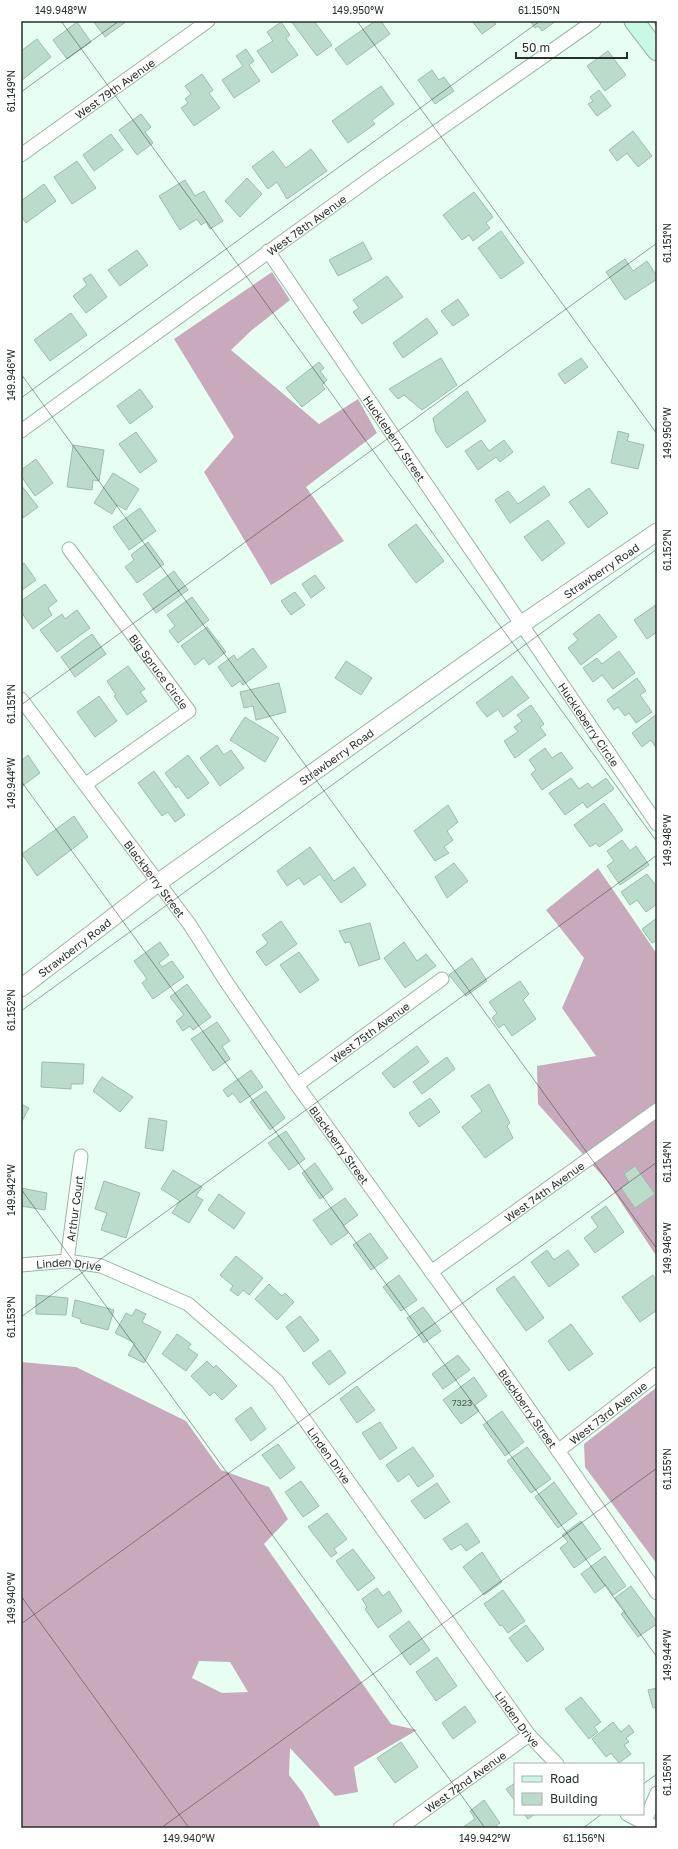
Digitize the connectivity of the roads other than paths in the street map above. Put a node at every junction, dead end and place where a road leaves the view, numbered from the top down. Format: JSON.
{"nodes":[{"id":1,"x":208,"y":21,"type":"edge"},
{"id":2,"x":594,"y":21,"type":"edge"},
{"id":3,"x":634,"y":21,"type":"edge"},
{"id":4,"x":657,"y":52,"type":"edge"},
{"id":5,"x":21,"y":155,"type":"edge"},
{"id":6,"x":268,"y":252,"type":"junction"},
{"id":7,"x":21,"y":431,"type":"edge"},
{"id":8,"x":657,"y":532,"type":"edge"},
{"id":9,"x":68,"y":549,"type":"dead end"},
{"id":10,"x":522,"y":624,"type":"junction"},
{"id":11,"x":21,"y":699,"type":"edge"},
{"id":12,"x":86,"y":784,"type":"junction"},
{"id":13,"x":657,"y":824,"type":"edge"},
{"id":14,"x":159,"y":882,"type":"junction"},
{"id":15,"x":442,"y":979,"type":"dead end"},
{"id":16,"x":21,"y":988,"type":"edge"},
{"id":17,"x":297,"y":1085,"type":"junction"},
{"id":18,"x":657,"y":1110,"type":"edge"},
{"id":19,"x":81,"y":1156,"type":"dead end"},
{"id":20,"x":67,"y":1261,"type":"junction"},
{"id":21,"x":21,"y":1265,"type":"edge"},
{"id":22,"x":430,"y":1272,"type":"junction"},
{"id":23,"x":657,"y":1374,"type":"edge"},
{"id":24,"x":558,"y":1451,"type":"junction"},
{"id":25,"x":657,"y":1593,"type":"edge"},
{"id":26,"x":529,"y":1735,"type":"junction"},
{"id":27,"x":556,"y":1763,"type":"edge"},
{"id":28,"x":657,"y":1793,"type":"edge"},
{"id":29,"x":629,"y":1815,"type":"edge"},
{"id":30,"x":644,"y":1823,"type":"junction"},
{"id":31,"x":657,"y":1827,"type":"edge"},
{"id":32,"x":400,"y":1828,"type":"edge"}],
"edges":[{"from":1,"to":5,"type":"street","name":"West 79th Avenue"},
{"from":2,"to":6,"type":"street","name":"West 78th Avenue"},
{"from":3,"to":4,"type":"main road"},
{"from":6,"to":7,"type":"street","name":"West 78th Avenue"},
{"from":6,"to":10,"type":"street","name":"Huckleberry Street"},
{"from":8,"to":10,"type":"street","name":"Strawberry Road"},
{"from":9,"to":12,"type":"street","name":"Big Spruce Circle"},
{"from":10,"to":13,"type":"street","name":"Huckleberry Circle"},
{"from":10,"to":14,"type":"street","name":"Strawberry Road"},
{"from":11,"to":12,"type":"street","name":"Blackberry Street"},
{"from":12,"to":14,"type":"street","name":"Blackberry Street"},
{"from":14,"to":16,"type":"street","name":"Strawberry Road"},
{"from":14,"to":17,"type":"street","name":"Blackberry Street"},
{"from":15,"to":17,"type":"street","name":"West 75th Avenue"},
{"from":17,"to":22,"type":"street","name":"Blackberry Street"},
{"from":18,"to":22,"type":"street","name":"West 74th Avenue"},
{"from":19,"to":20,"type":"street","name":"Arthur Court"},
{"from":20,"to":21,"type":"street","name":"Linden Drive"},
{"from":20,"to":26,"type":"street","name":"Linden Drive"},
{"from":22,"to":24,"type":"street","name":"Blackberry Street"},
{"from":23,"to":24,"type":"street","name":"West 73rd Avenue"},
{"from":24,"to":25,"type":"street","name":"Blackberry Street"},
{"from":26,"to":27,"type":"street","name":"Linden Drive"},
{"from":26,"to":32,"type":"street","name":"West 72nd Avenue"},
{"from":28,"to":30,"type":"street"},
{"from":29,"to":30,"type":"street"},
{"from":30,"to":31,"type":"street"}]}
